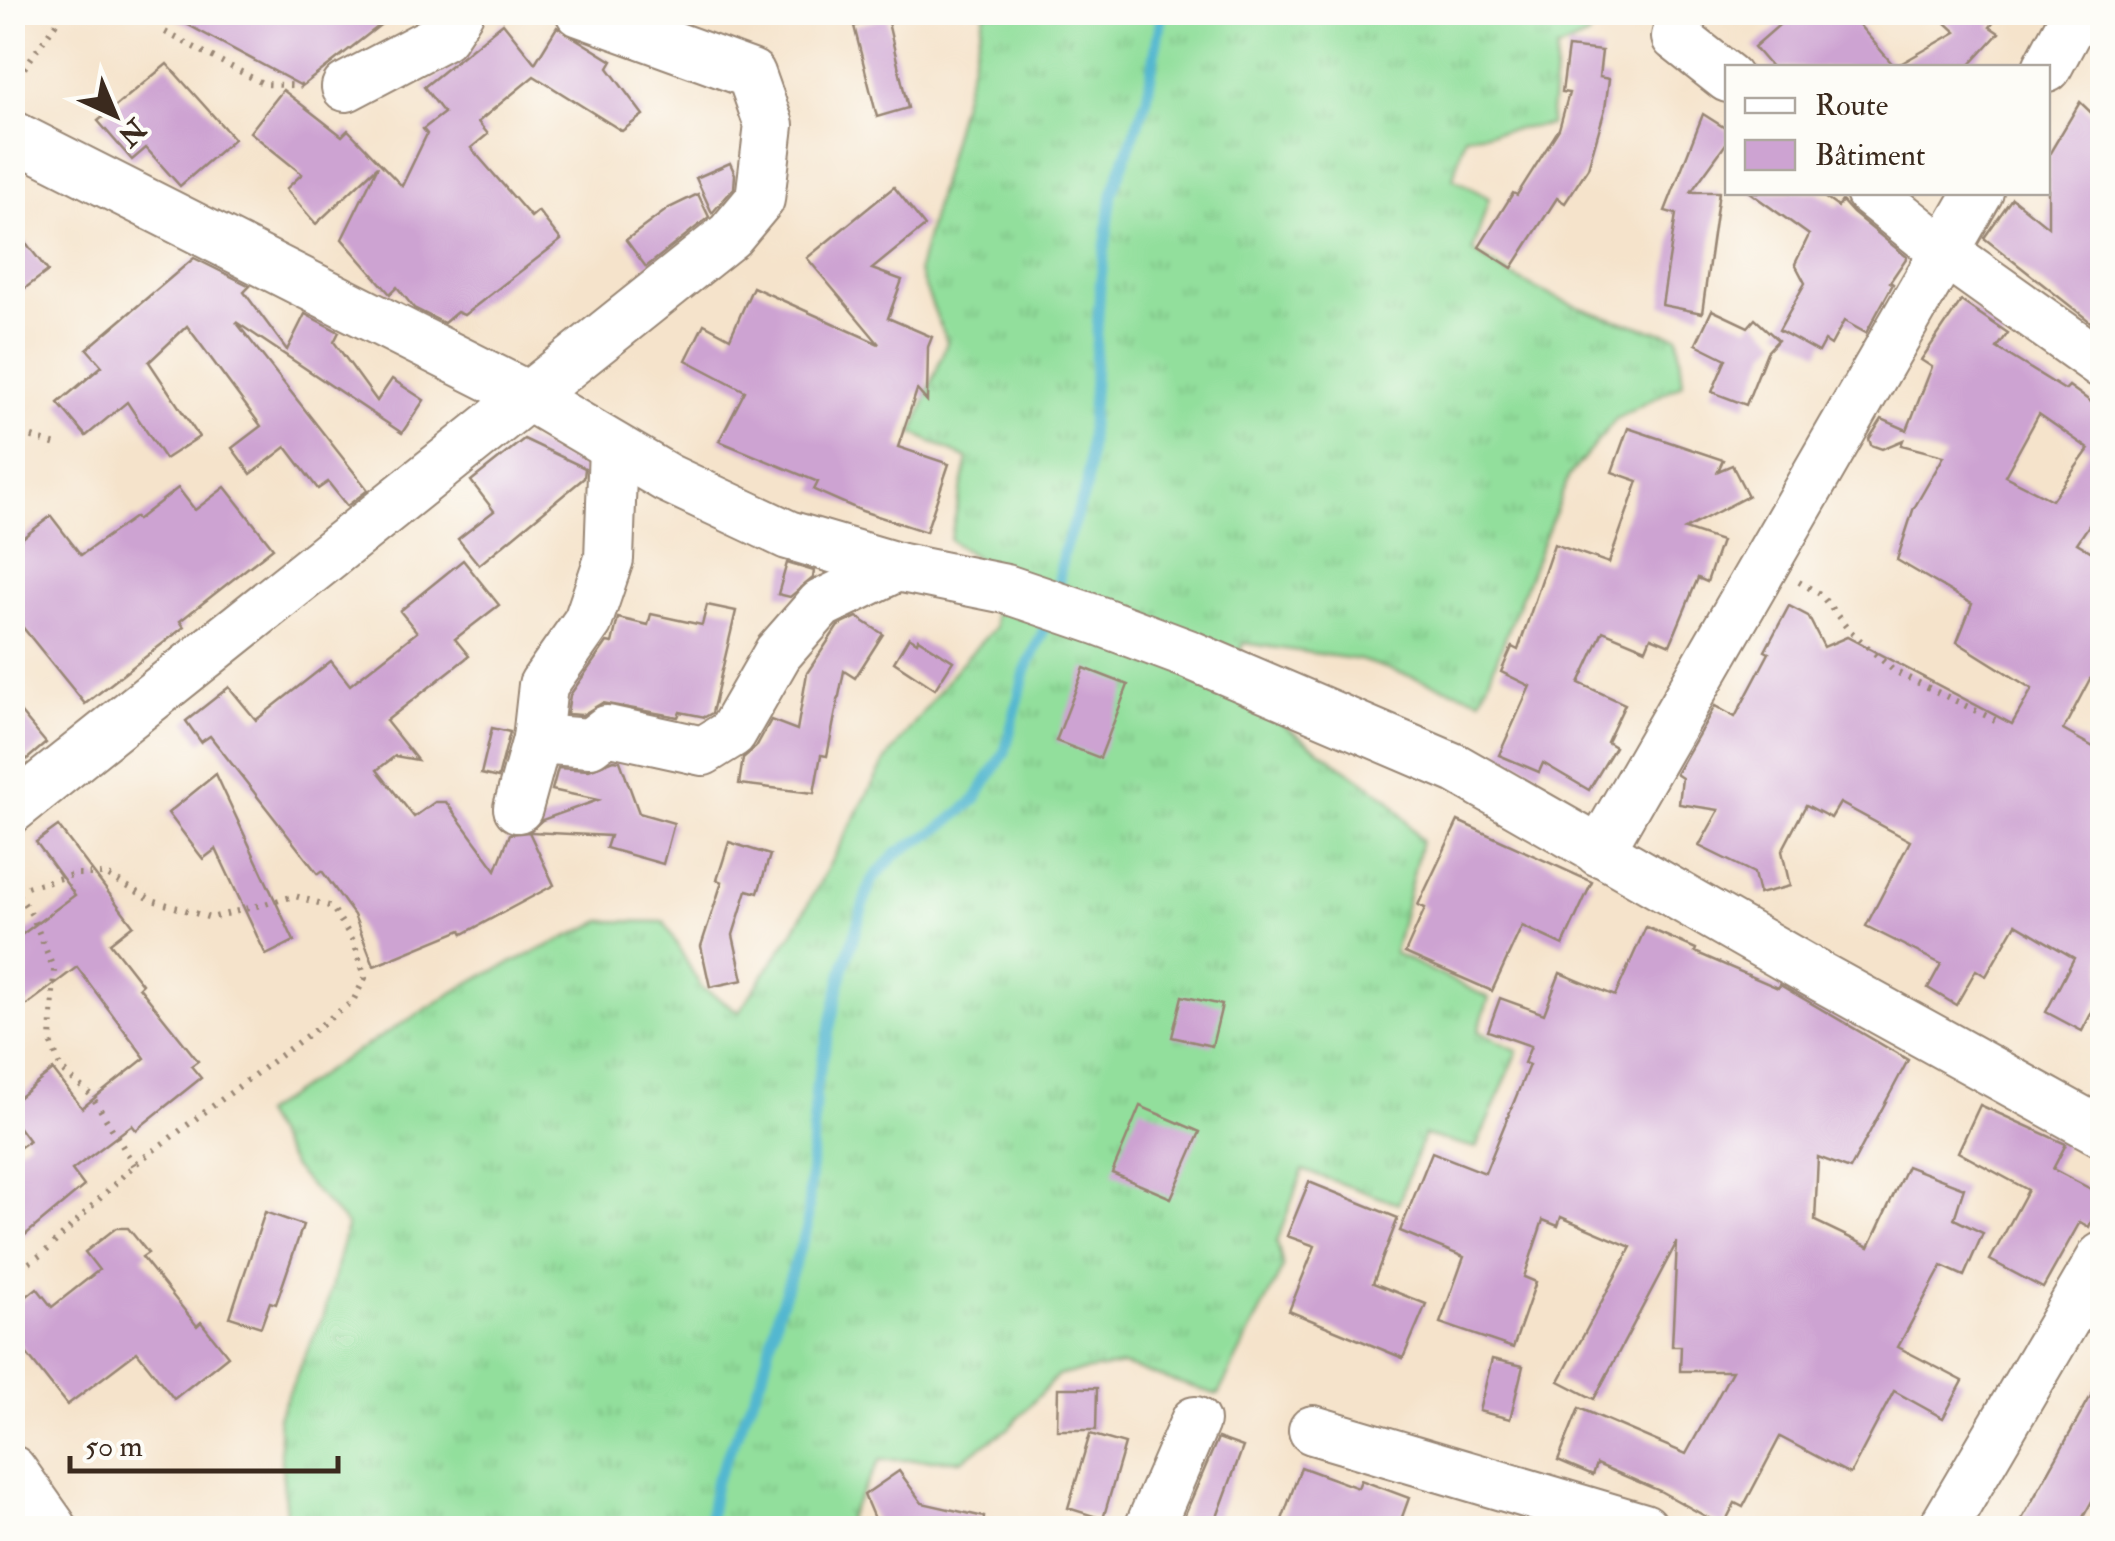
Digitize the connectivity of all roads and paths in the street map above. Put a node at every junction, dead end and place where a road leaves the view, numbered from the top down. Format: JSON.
{"nodes":[{"id":1,"x":64,"y":12,"type":"edge"},
{"id":2,"x":160,"y":12,"type":"edge"},
{"id":3,"x":459,"y":12,"type":"edge"},
{"id":4,"x":580,"y":12,"type":"edge"},
{"id":5,"x":1683,"y":12,"type":"edge"},
{"id":6,"x":2077,"y":12,"type":"edge"},
{"id":7,"x":2049,"y":65,"type":"edge"},
{"id":8,"x":1725,"y":76,"type":"edge"},
{"id":9,"x":12,"y":85,"type":"edge"},
{"id":10,"x":346,"y":87,"type":"joint"},
{"id":11,"x":12,"y":136,"type":"edge"},
{"id":12,"x":1874,"y":195,"type":"edge"},
{"id":13,"x":1977,"y":195,"type":"edge"},
{"id":14,"x":1946,"y":254,"type":"junction"},
{"id":15,"x":2102,"y":364,"type":"edge"},
{"id":16,"x":526,"y":395,"type":"junction"},
{"id":17,"x":12,"y":430,"type":"edge"},
{"id":18,"x":56,"y":445,"type":"dead end"},
{"id":19,"x":613,"y":446,"type":"junction"},
{"id":20,"x":1766,"y":564,"type":"junction"},
{"id":21,"x":898,"y":566,"type":"junction"},
{"id":22,"x":1995,"y":720,"type":"dead end"},
{"id":23,"x":537,"y":739,"type":"junction"},
{"id":24,"x":518,"y":808,"type":"dead end"},
{"id":25,"x":12,"y":809,"type":"edge"},
{"id":26,"x":1599,"y":852,"type":"junction"},
{"id":27,"x":14,"y":888,"type":"edge"},
{"id":28,"x":2102,"y":1132,"type":"edge"},
{"id":29,"x":134,"y":1165,"type":"junction"},
{"id":30,"x":2102,"y":1256,"type":"edge"},
{"id":31,"x":12,"y":1275,"type":"edge"},
{"id":32,"x":1195,"y":1422,"type":"dead end"},
{"id":33,"x":1313,"y":1430,"type":"dead end"},
{"id":34,"x":12,"y":1470,"type":"edge"},
{"id":35,"x":53,"y":1528,"type":"edge"},
{"id":36,"x":1149,"y":1528,"type":"edge"},
{"id":37,"x":1644,"y":1528,"type":"edge"},
{"id":38,"x":1943,"y":1528,"type":"edge"}],
"edges":[{"from":1,"to":9,"type":"path"},
{"from":2,"to":10,"type":"path"},
{"from":3,"to":10,"type":"street"},
{"from":4,"to":16,"type":"street"},
{"from":5,"to":8,"type":"street"},
{"from":6,"to":7,"type":"street"},
{"from":11,"to":16,"type":"street"},
{"from":12,"to":14,"type":"street"},
{"from":13,"to":14,"type":"street"},
{"from":14,"to":15,"type":"street"},
{"from":14,"to":20,"type":"street"},
{"from":16,"to":19,"type":"street"},
{"from":16,"to":25,"type":"street"},
{"from":17,"to":18,"type":"path"},
{"from":19,"to":21,"type":"street"},
{"from":19,"to":23,"type":"street"},
{"from":20,"to":22,"type":"path"},
{"from":20,"to":26,"type":"street"},
{"from":21,"to":23,"type":"street"},
{"from":21,"to":26,"type":"street"},
{"from":23,"to":24,"type":"street"},
{"from":26,"to":28,"type":"street"},
{"from":27,"to":29,"type":"path"},
{"from":27,"to":29,"type":"path"},
{"from":29,"to":31,"type":"path"},
{"from":30,"to":38,"type":"street"},
{"from":32,"to":36,"type":"street"},
{"from":33,"to":37,"type":"street"},
{"from":34,"to":35,"type":"street"}]}
